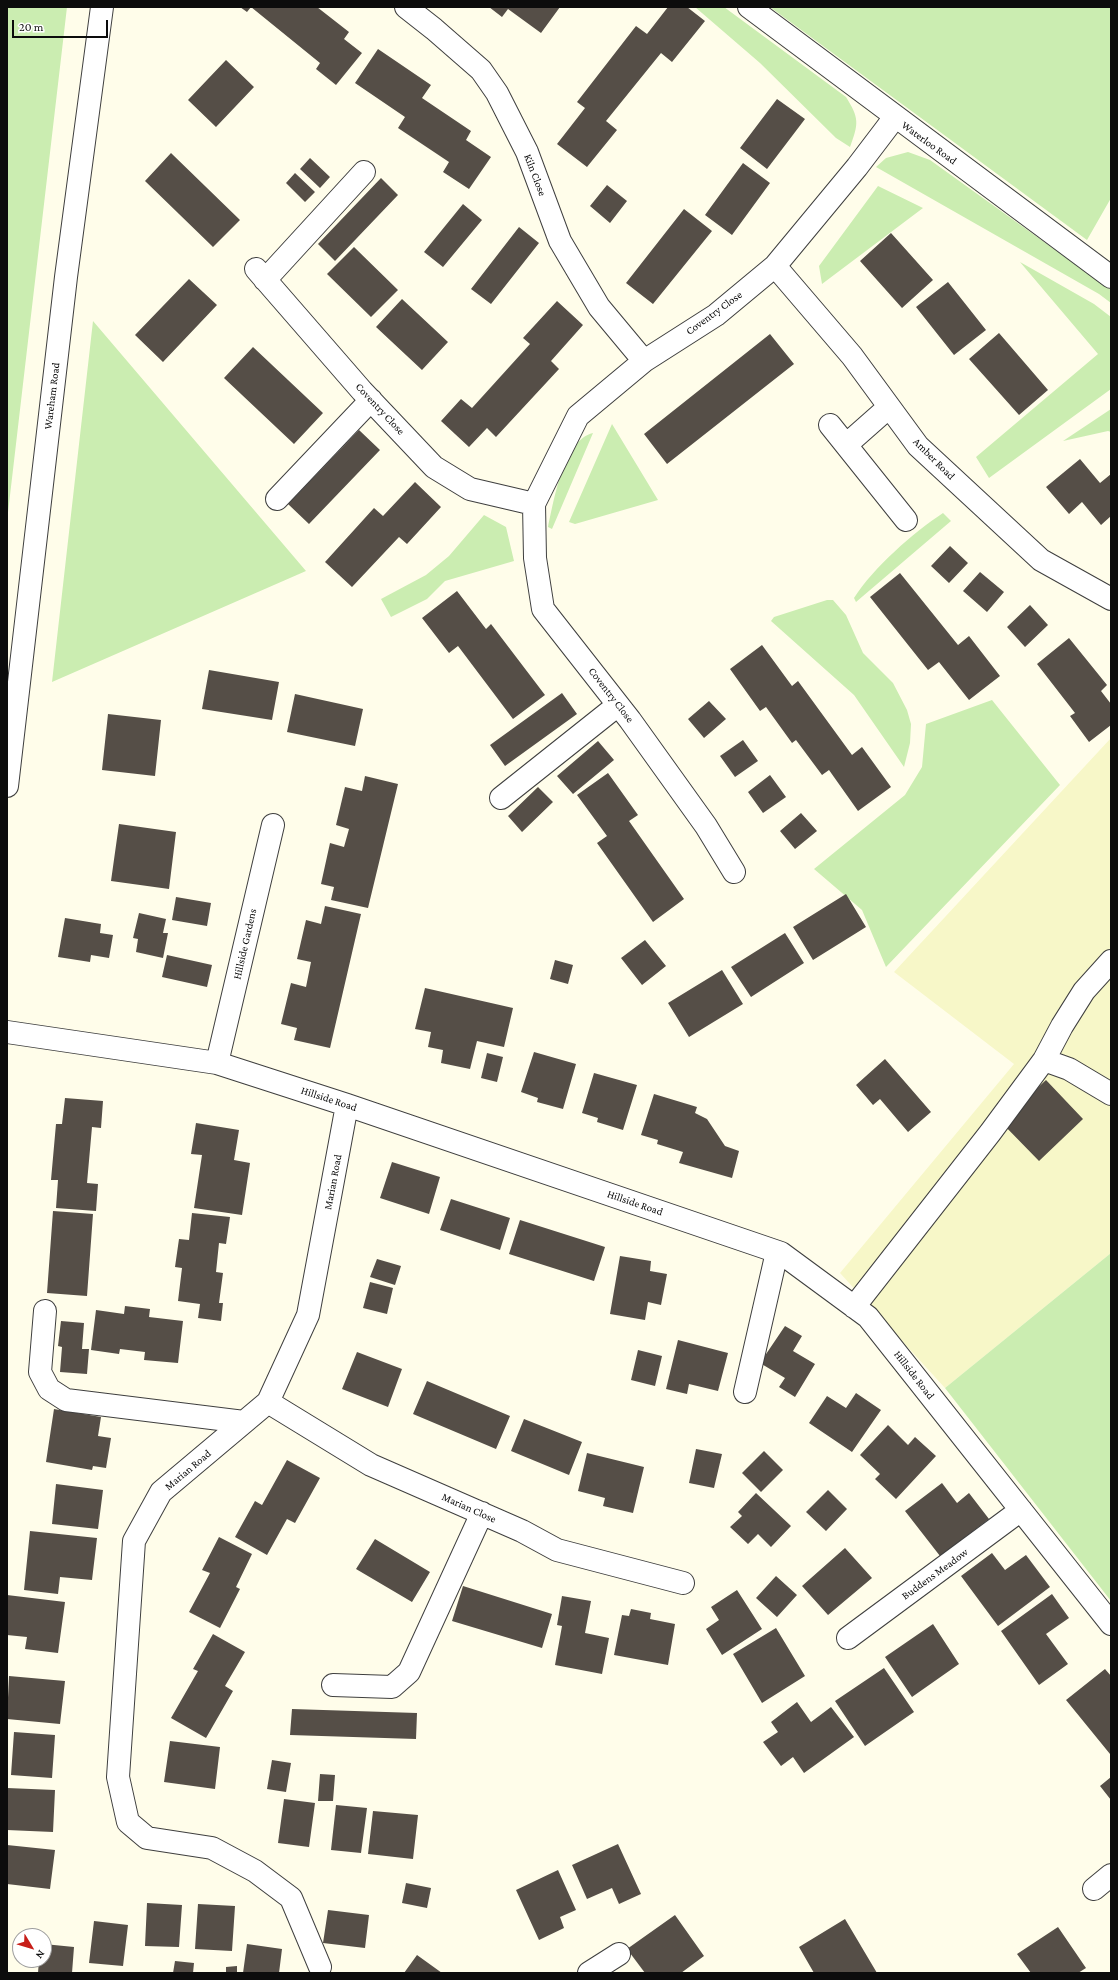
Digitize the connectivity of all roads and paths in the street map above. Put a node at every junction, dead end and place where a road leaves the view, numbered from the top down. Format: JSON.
{"nodes":[{"id":1,"x":102,"y":7,"type":"edge"},
{"id":2,"x":406,"y":7,"type":"edge"},
{"id":3,"x":749,"y":7,"type":"edge"},
{"id":4,"x":895,"y":117,"type":"junction"},
{"id":5,"x":364,"y":172,"type":"dead end"},
{"id":6,"x":775,"y":266,"type":"junction"},
{"id":7,"x":1111,"y":277,"type":"edge"},
{"id":8,"x":644,"y":361,"type":"junction"},
{"id":9,"x":371,"y":400,"type":"junction"},
{"id":10,"x":889,"y":406,"type":"junction"},
{"id":11,"x":830,"y":425,"type":"dead end"},
{"id":12,"x":846,"y":446,"type":"junction"},
{"id":13,"x":277,"y":499,"type":"dead end"},
{"id":14,"x":534,"y":504,"type":"junction"},
{"id":15,"x":906,"y":520,"type":"dead end"},
{"id":16,"x":1111,"y":599,"type":"edge"},
{"id":17,"x":618,"y":704,"type":"junction"},
{"id":18,"x":7,"y":786,"type":"edge"},
{"id":19,"x":500,"y":798,"type":"dead end"},
{"id":20,"x":273,"y":825,"type":"dead end"},
{"id":21,"x":734,"y":872,"type":"dead end"},
{"id":22,"x":1111,"y":961,"type":"edge"},
{"id":23,"x":7,"y":1032,"type":"edge"},
{"id":24,"x":1044,"y":1060,"type":"junction"},
{"id":25,"x":217,"y":1063,"type":"junction"},
{"id":26,"x":1111,"y":1094,"type":"edge"},
{"id":27,"x":347,"y":1105,"type":"junction"},
{"id":28,"x":777,"y":1252,"type":"junction"},
{"id":29,"x":854,"y":1307,"type":"junction"},
{"id":30,"x":45,"y":1311,"type":"dead end"},
{"id":31,"x":745,"y":1392,"type":"dead end"},
{"id":32,"x":268,"y":1402,"type":"junction"},
{"id":33,"x":244,"y":1422,"type":"junction"},
{"id":34,"x":1021,"y":1510,"type":"junction"},
{"id":35,"x":482,"y":1513,"type":"junction"},
{"id":36,"x":683,"y":1584,"type":"dead end"},
{"id":37,"x":1111,"y":1624,"type":"edge"},
{"id":38,"x":848,"y":1638,"type":"dead end"},
{"id":39,"x":333,"y":1685,"type":"dead end"},
{"id":40,"x":1111,"y":1875,"type":"edge"},
{"id":41,"x":1094,"y":1890,"type":"dead end"},
{"id":42,"x":619,"y":1954,"type":"dead end"},
{"id":43,"x":320,"y":1966,"type":"dead end"},
{"id":44,"x":589,"y":1973,"type":"edge"}],
"edges":[{"from":1,"to":18,"type":"street","name":"Wareham Road"},
{"from":2,"to":8,"type":"street","name":"Kiln Close"},
{"from":3,"to":4,"type":"street","name":"Waterloo Road"},
{"from":4,"to":6,"type":"street","name":"Coventry Close"},
{"from":4,"to":7,"type":"street","name":"Waterloo Road"},
{"from":5,"to":9,"type":"street","name":"Coventry Close"},
{"from":6,"to":8,"type":"street","name":"Coventry Close"},
{"from":6,"to":10,"type":"street","name":"Amber Road"},
{"from":8,"to":14,"type":"street","name":"Coventry Close"},
{"from":9,"to":13,"type":"street"},
{"from":9,"to":14,"type":"street","name":"Coventry Close"},
{"from":10,"to":12,"type":"street"},
{"from":10,"to":16,"type":"street","name":"Amber Road"},
{"from":11,"to":12,"type":"street"},
{"from":12,"to":15,"type":"street"},
{"from":14,"to":17,"type":"street","name":"Coventry Close"},
{"from":17,"to":19,"type":"street"},
{"from":17,"to":21,"type":"street","name":"Coventry Close"},
{"from":20,"to":25,"type":"street","name":"Hillside Gardens"},
{"from":22,"to":24,"type":"street"},
{"from":23,"to":25,"type":"street","name":"Hillside Road"},
{"from":24,"to":26,"type":"street"},
{"from":24,"to":29,"type":"street"},
{"from":25,"to":27,"type":"street","name":"Hillside Road"},
{"from":27,"to":28,"type":"street","name":"Hillside Road"},
{"from":27,"to":32,"type":"street","name":"Marian Road"},
{"from":28,"to":29,"type":"street","name":"Hillside Road"},
{"from":28,"to":31,"type":"street"},
{"from":29,"to":34,"type":"street","name":"Hillside Road"},
{"from":30,"to":33,"type":"street"},
{"from":32,"to":33,"type":"street","name":"Marian Road"},
{"from":32,"to":35,"type":"street","name":"Marian Close"},
{"from":33,"to":43,"type":"street","name":"Marian Road"},
{"from":34,"to":37,"type":"street","name":"Hillside Road"},
{"from":34,"to":38,"type":"street","name":"Buddens Meadow"},
{"from":35,"to":36,"type":"street","name":"Marian Close"},
{"from":35,"to":39,"type":"street"},
{"from":40,"to":41,"type":"street"},
{"from":42,"to":44,"type":"street"}]}
